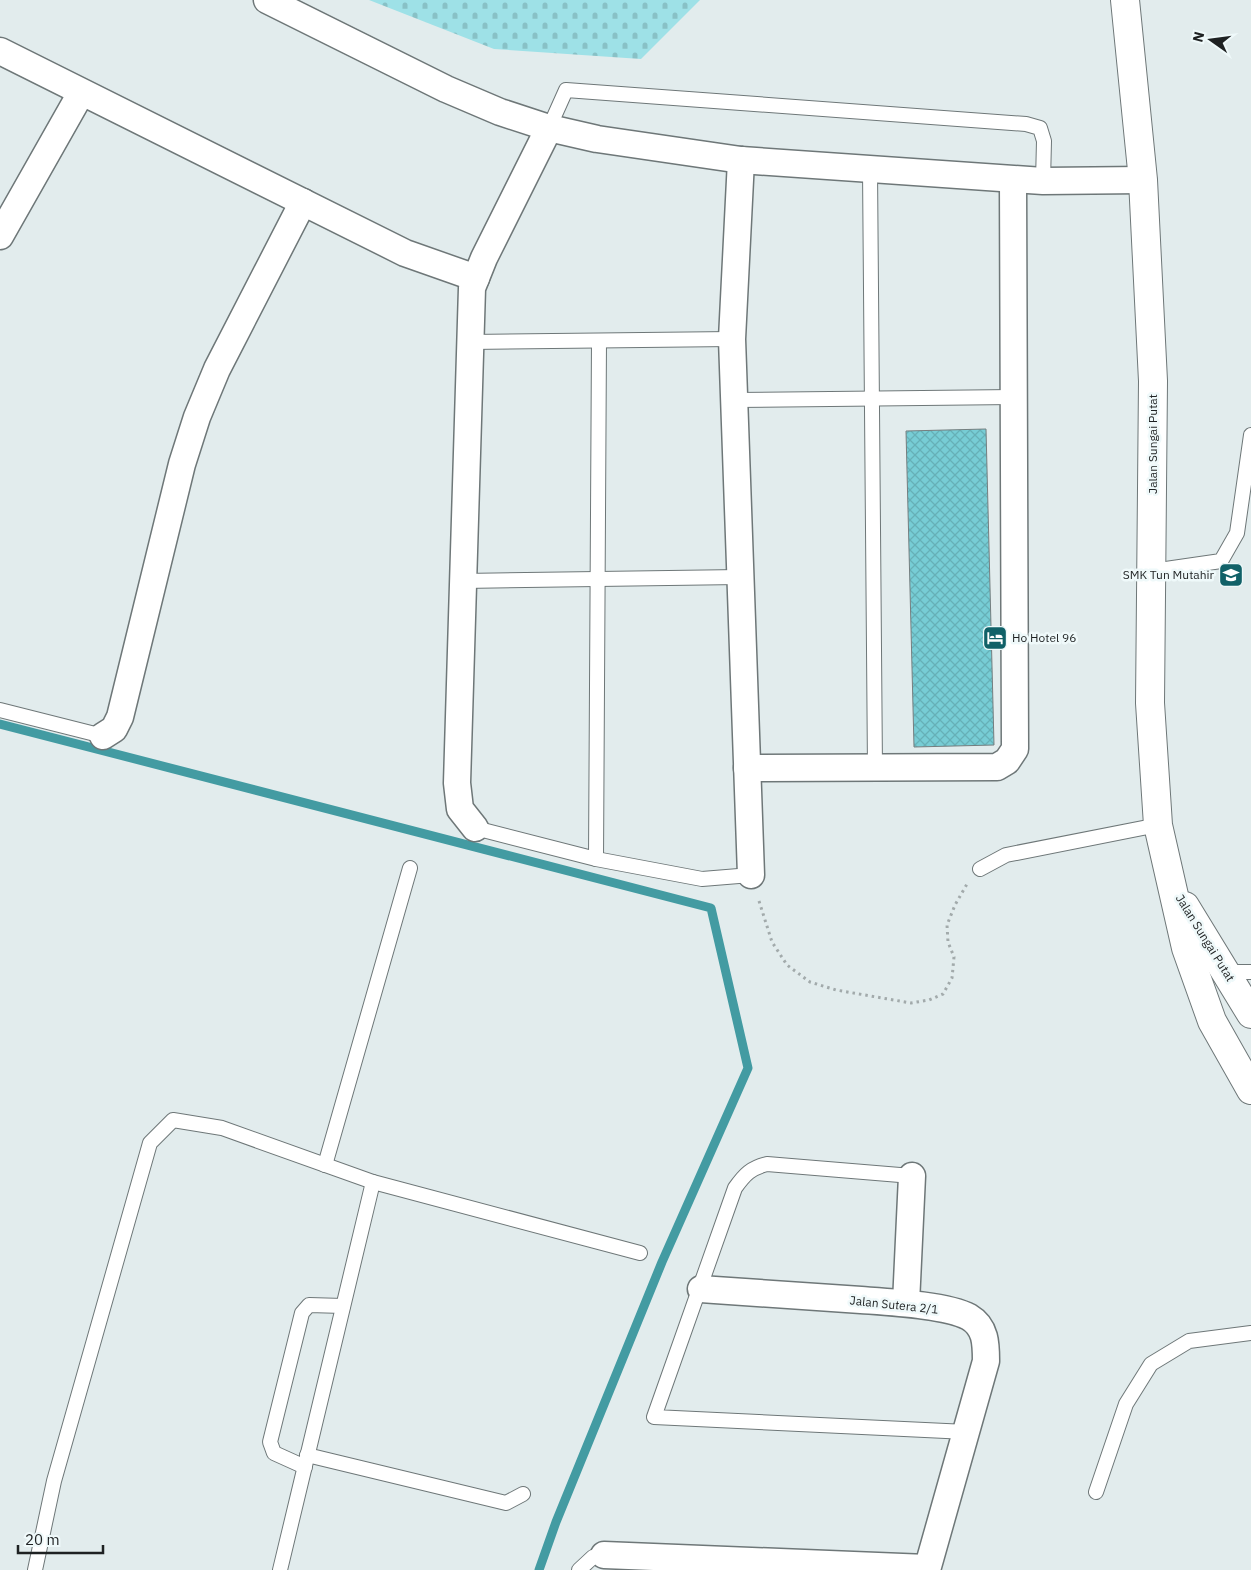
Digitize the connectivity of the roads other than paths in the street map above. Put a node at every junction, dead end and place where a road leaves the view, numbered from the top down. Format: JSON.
{"nodes":[{"id":1,"x":266,"y":0,"type":"edge"},
{"id":2,"x":1126,"y":0,"type":"edge"},
{"id":3,"x":0,"y":51,"type":"edge"},
{"id":4,"x":81,"y":93,"type":"junction"},
{"id":5,"x":549,"y":128,"type":"junction"},
{"id":6,"x":741,"y":160,"type":"junction"},
{"id":7,"x":870,"y":170,"type":"junction"},
{"id":8,"x":1013,"y":180,"type":"junction"},
{"id":9,"x":1143,"y":180,"type":"junction"},
{"id":10,"x":1043,"y":182,"type":"junction"},
{"id":11,"x":303,"y":202,"type":"junction"},
{"id":12,"x":0,"y":236,"type":"edge"},
{"id":13,"x":476,"y":278,"type":"junction"},
{"id":14,"x":732,"y":339,"type":"junction"},
{"id":15,"x":598,"y":340,"type":"junction"},
{"id":16,"x":470,"y":342,"type":"junction"},
{"id":17,"x":1014,"y":397,"type":"junction"},
{"id":18,"x":872,"y":398,"type":"junction"},
{"id":19,"x":734,"y":400,"type":"junction"},
{"id":20,"x":1251,"y":435,"type":"edge"},
{"id":21,"x":1152,"y":570,"type":"junction"},
{"id":22,"x":740,"y":577,"type":"junction"},
{"id":23,"x":597,"y":580,"type":"junction"},
{"id":24,"x":463,"y":581,"type":"junction"},
{"id":25,"x":0,"y":710,"type":"edge"},
{"id":26,"x":103,"y":736,"type":"joint"},
{"id":27,"x":747,"y":768,"type":"junction"},
{"id":28,"x":875,"y":769,"type":"junction"},
{"id":29,"x":1158,"y":825,"type":"junction"},
{"id":30,"x":474,"y":828,"type":"joint"},
{"id":31,"x":596,"y":860,"type":"junction"},
{"id":32,"x":410,"y":868,"type":"dead end"},
{"id":33,"x":980,"y":869,"type":"road end"},
{"id":34,"x":750,"y":875,"type":"joint"},
{"id":35,"x":1174,"y":887,"type":"junction"},
{"id":36,"x":1238,"y":972,"type":"edge"},
{"id":37,"x":1251,"y":1014,"type":"edge"},
{"id":38,"x":1251,"y":1090,"type":"edge"},
{"id":39,"x":325,"y":1165,"type":"junction"},
{"id":40,"x":912,"y":1176,"type":"joint"},
{"id":41,"x":373,"y":1182,"type":"junction"},
{"id":42,"x":640,"y":1253,"type":"dead end"},
{"id":43,"x":701,"y":1289,"type":"junction"},
{"id":44,"x":906,"y":1304,"type":"junction"},
{"id":45,"x":343,"y":1306,"type":"junction"},
{"id":46,"x":1251,"y":1333,"type":"edge"},
{"id":47,"x":967,"y":1432,"type":"junction"},
{"id":48,"x":306,"y":1461,"type":"junction"},
{"id":49,"x":1096,"y":1492,"type":"dead end"},
{"id":50,"x":523,"y":1494,"type":"dead end"},
{"id":51,"x":604,"y":1555,"type":"joint"},
{"id":52,"x":927,"y":1569,"type":"edge"},
{"id":53,"x":35,"y":1570,"type":"edge"},
{"id":54,"x":280,"y":1570,"type":"edge"},
{"id":55,"x":579,"y":1570,"type":"edge"}],
"edges":[{"from":1,"to":5,"type":"street"},
{"from":2,"to":9,"type":"main road","name":"Jalan Sungai Putat"},
{"from":3,"to":4,"type":"street"},
{"from":4,"to":11,"type":"street"},
{"from":4,"to":12,"type":"street"},
{"from":5,"to":6,"type":"street"},
{"from":5,"to":10,"type":"lane"},
{"from":5,"to":13,"type":"street"},
{"from":6,"to":7,"type":"street"},
{"from":6,"to":14,"type":"street"},
{"from":7,"to":8,"type":"street"},
{"from":7,"to":18,"type":"lane"},
{"from":8,"to":10,"type":"street"},
{"from":8,"to":17,"type":"street"},
{"from":9,"to":10,"type":"street"},
{"from":9,"to":21,"type":"main road","name":"Jalan Sungai Putat"},
{"from":11,"to":13,"type":"street"},
{"from":11,"to":26,"type":"street"},
{"from":13,"to":16,"type":"street"},
{"from":14,"to":15,"type":"lane"},
{"from":14,"to":19,"type":"street"},
{"from":15,"to":16,"type":"lane"},
{"from":15,"to":23,"type":"lane"},
{"from":16,"to":24,"type":"street"},
{"from":17,"to":18,"type":"lane"},
{"from":17,"to":28,"type":"street"},
{"from":18,"to":19,"type":"lane"},
{"from":18,"to":28,"type":"lane"},
{"from":19,"to":22,"type":"street"},
{"from":20,"to":21,"type":"lane"},
{"from":21,"to":29,"type":"main road","name":"Jalan Sungai Putat"},
{"from":22,"to":23,"type":"lane"},
{"from":22,"to":27,"type":"street"},
{"from":23,"to":24,"type":"lane"},
{"from":23,"to":31,"type":"lane"},
{"from":24,"to":30,"type":"street"},
{"from":25,"to":26,"type":"lane"},
{"from":27,"to":28,"type":"street"},
{"from":27,"to":34,"type":"street"},
{"from":29,"to":33,"type":"lane"},
{"from":29,"to":35,"type":"main road","name":"Jalan Sungai Putat"},
{"from":30,"to":31,"type":"lane"},
{"from":31,"to":34,"type":"lane"},
{"from":32,"to":39,"type":"lane"},
{"from":35,"to":36,"type":"main road","name":"Jalan Sungai Putat"},
{"from":35,"to":38,"type":"main road","name":"Jalan Sungai Putat"},
{"from":36,"to":37,"type":"main road","name":"Jalan Sungai Putat"},
{"from":39,"to":41,"type":"lane"},
{"from":39,"to":53,"type":"lane"},
{"from":40,"to":43,"type":"lane"},
{"from":40,"to":44,"type":"street"},
{"from":41,"to":42,"type":"lane"},
{"from":41,"to":45,"type":"lane"},
{"from":43,"to":44,"type":"street","name":"Jalan Sutera 2/1"},
{"from":43,"to":47,"type":"lane"},
{"from":44,"to":47,"type":"street","name":"Jalan Sutera 2/1"},
{"from":45,"to":48,"type":"lane"},
{"from":45,"to":48,"type":"lane"},
{"from":46,"to":49,"type":"lane"},
{"from":47,"to":52,"type":"street","name":"Jalan Sutera 2/1"},
{"from":48,"to":50,"type":"lane"},
{"from":48,"to":54,"type":"lane"},
{"from":51,"to":52,"type":"street"},
{"from":51,"to":55,"type":"lane"}]}
